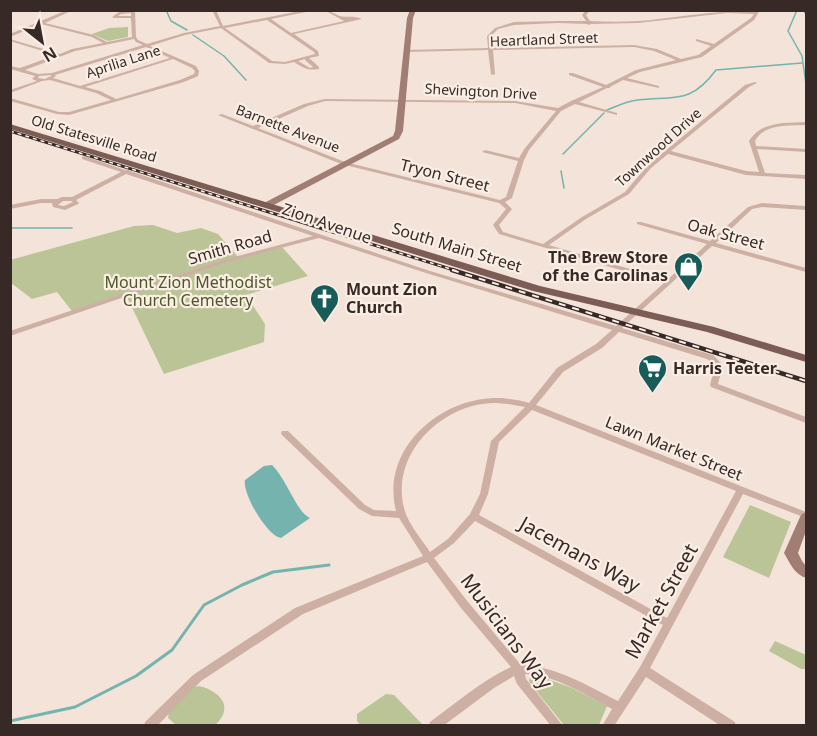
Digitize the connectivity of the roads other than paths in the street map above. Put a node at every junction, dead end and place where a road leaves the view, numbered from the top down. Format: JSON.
{"nodes":[{"id":1,"x":71,"y":10,"type":"edge"},
{"id":2,"x":214,"y":10,"type":"edge"},
{"id":3,"x":315,"y":10,"type":"edge"},
{"id":4,"x":326,"y":10,"type":"edge"},
{"id":5,"x":413,"y":10,"type":"edge"},
{"id":6,"x":589,"y":10,"type":"edge"},
{"id":7,"x":758,"y":12,"type":"edge"},
{"id":8,"x":134,"y":13,"type":"edge"},
{"id":9,"x":343,"y":18,"type":"junction"},
{"id":10,"x":268,"y":19,"type":"junction"},
{"id":11,"x":348,"y":22,"type":"junction"},
{"id":12,"x":41,"y":23,"type":"junction"},
{"id":13,"x":589,"y":24,"type":"junction"},
{"id":14,"x":222,"y":26,"type":"junction"},
{"id":15,"x":290,"y":34,"type":"junction"},
{"id":16,"x":10,"y":38,"type":"edge"},
{"id":17,"x":134,"y":38,"type":"junction"},
{"id":18,"x":697,"y":40,"type":"dead end"},
{"id":19,"x":106,"y":43,"type":"junction"},
{"id":20,"x":144,"y":45,"type":"junction"},
{"id":21,"x":715,"y":46,"type":"junction"},
{"id":22,"x":406,"y":51,"type":"junction"},
{"id":23,"x":490,"y":51,"type":"junction"},
{"id":24,"x":58,"y":55,"type":"junction"},
{"id":25,"x":173,"y":58,"type":"junction"},
{"id":26,"x":307,"y":59,"type":"junction"},
{"id":27,"x":295,"y":61,"type":"junction"},
{"id":28,"x":681,"y":61,"type":"junction"},
{"id":29,"x":10,"y":67,"type":"edge"},
{"id":30,"x":20,"y":70,"type":"junction"},
{"id":31,"x":493,"y":74,"type":"dead end"},
{"id":32,"x":571,"y":74,"type":"dead end"},
{"id":33,"x":51,"y":76,"type":"junction"},
{"id":34,"x":36,"y":77,"type":"junction"},
{"id":35,"x":623,"y":79,"type":"junction"},
{"id":36,"x":41,"y":80,"type":"junction"},
{"id":37,"x":755,"y":83,"type":"dead end"},
{"id":38,"x":81,"y":87,"type":"junction"},
{"id":39,"x":608,"y":87,"type":"junction"},
{"id":40,"x":657,"y":87,"type":"dead end"},
{"id":41,"x":10,"y":91,"type":"edge"},
{"id":42,"x":10,"y":99,"type":"edge"},
{"id":43,"x":115,"y":100,"type":"junction"},
{"id":44,"x":400,"y":100,"type":"junction"},
{"id":45,"x":573,"y":102,"type":"junction"},
{"id":46,"x":559,"y":110,"type":"junction"},
{"id":47,"x":615,"y":114,"type":"dead end"},
{"id":48,"x":220,"y":115,"type":"dead end"},
{"id":49,"x":807,"y":123,"type":"edge"},
{"id":50,"x":10,"y":126,"type":"edge"},
{"id":51,"x":253,"y":128,"type":"junction"},
{"id":52,"x":753,"y":147,"type":"junction"},
{"id":53,"x":807,"y":150,"type":"edge"},
{"id":54,"x":485,"y":152,"type":"dead end"},
{"id":55,"x":668,"y":152,"type":"junction"},
{"id":56,"x":84,"y":158,"type":"dead end"},
{"id":57,"x":521,"y":160,"type":"junction"},
{"id":58,"x":346,"y":164,"type":"junction"},
{"id":59,"x":127,"y":171,"type":"junction"},
{"id":60,"x":763,"y":175,"type":"junction"},
{"id":61,"x":169,"y":176,"type":"joint"},
{"id":62,"x":807,"y":177,"type":"edge"},
{"id":63,"x":501,"y":202,"type":"junction"},
{"id":64,"x":267,"y":205,"type":"junction"},
{"id":65,"x":10,"y":207,"type":"edge"},
{"id":66,"x":807,"y":208,"type":"edge"},
{"id":67,"x":639,"y":224,"type":"dead end"},
{"id":68,"x":322,"y":236,"type":"junction"},
{"id":69,"x":712,"y":244,"type":"junction"},
{"id":70,"x":544,"y":246,"type":"junction"},
{"id":71,"x":807,"y":270,"type":"edge"},
{"id":72,"x":669,"y":283,"type":"junction"},
{"id":73,"x":636,"y":312,"type":"junction"},
{"id":74,"x":616,"y":329,"type":"junction"},
{"id":75,"x":10,"y":334,"type":"edge"},
{"id":76,"x":807,"y":359,"type":"edge"},
{"id":77,"x":530,"y":407,"type":"junction"},
{"id":78,"x":807,"y":420,"type":"edge"},
{"id":79,"x":285,"y":433,"type":"dead end"},
{"id":80,"x":741,"y":491,"type":"junction"},
{"id":81,"x":402,"y":515,"type":"junction"},
{"id":82,"x":474,"y":516,"type":"junction"},
{"id":83,"x":807,"y":516,"type":"edge"},
{"id":84,"x":428,"y":558,"type":"junction"},
{"id":85,"x":807,"y":573,"type":"edge"},
{"id":86,"x":669,"y":624,"type":"junction"},
{"id":87,"x":518,"y":668,"type":"junction"},
{"id":88,"x":644,"y":670,"type":"junction"},
{"id":89,"x":620,"y":706,"type":"junction"},
{"id":90,"x":149,"y":726,"type":"edge"},
{"id":91,"x":434,"y":726,"type":"edge"},
{"id":92,"x":558,"y":726,"type":"edge"},
{"id":93,"x":607,"y":726,"type":"edge"},
{"id":94,"x":731,"y":726,"type":"edge"}],
"edges":[{"from":1,"to":12,"type":"street"},
{"from":2,"to":14,"type":"street"},
{"from":3,"to":10,"type":"street"},
{"from":4,"to":9,"type":"street"},
{"from":5,"to":22,"type":"street"},
{"from":6,"to":13,"type":"street"},
{"from":7,"to":13,"type":"street"},
{"from":7,"to":21,"type":"street"},
{"from":8,"to":17,"type":"street"},
{"from":9,"to":11,"type":"street"},
{"from":9,"to":11,"type":"street"},
{"from":10,"to":14,"type":"street"},
{"from":10,"to":15,"type":"street"},
{"from":11,"to":15,"type":"street"},
{"from":12,"to":16,"type":"street"},
{"from":12,"to":19,"type":"street"},
{"from":13,"to":23,"type":"street"},
{"from":14,"to":20,"type":"street"},
{"from":14,"to":27,"type":"street"},
{"from":15,"to":26,"type":"street"},
{"from":16,"to":24,"type":"street"},
{"from":17,"to":19,"type":"street"},
{"from":17,"to":20,"type":"street"},
{"from":18,"to":21,"type":"street"},
{"from":19,"to":24,"type":"street"},
{"from":20,"to":25,"type":"street"},
{"from":20,"to":33,"type":"street"},
{"from":21,"to":28,"type":"street"},
{"from":22,"to":23,"type":"street","name":"Heartland Street"},
{"from":22,"to":44,"type":"street"},
{"from":23,"to":28,"type":"street","name":"Heartland Street"},
{"from":23,"to":31,"type":"street"},
{"from":24,"to":30,"type":"street"},
{"from":25,"to":38,"type":"street","name":"Aprilia Lane"},
{"from":25,"to":43,"type":"street"},
{"from":26,"to":27,"type":"street"},
{"from":26,"to":27,"type":"street"},
{"from":28,"to":35,"type":"street"},
{"from":29,"to":30,"type":"street"},
{"from":30,"to":34,"type":"street"},
{"from":32,"to":39,"type":"street"},
{"from":33,"to":34,"type":"street"},
{"from":33,"to":36,"type":"street"},
{"from":33,"to":38,"type":"street"},
{"from":34,"to":36,"type":"street"},
{"from":34,"to":41,"type":"street"},
{"from":35,"to":39,"type":"street"},
{"from":35,"to":40,"type":"street"},
{"from":36,"to":41,"type":"street"},
{"from":37,"to":55,"type":"street","name":"Townwood Drive"},
{"from":38,"to":43,"type":"street"},
{"from":39,"to":45,"type":"street"},
{"from":42,"to":43,"type":"street"},
{"from":44,"to":46,"type":"street","name":"Shevington Drive"},
{"from":44,"to":51,"type":"street","name":"Shevington Drive"},
{"from":44,"to":58,"type":"street"},
{"from":45,"to":46,"type":"street"},
{"from":45,"to":47,"type":"street"},
{"from":46,"to":57,"type":"street"},
{"from":48,"to":51,"type":"street","name":"Barnette Avenue"},
{"from":49,"to":52,"type":"street"},
{"from":50,"to":61,"type":"main road","name":"Old Statesville Road"},
{"from":51,"to":58,"type":"street","name":"Barnette Avenue"},
{"from":52,"to":53,"type":"street"},
{"from":52,"to":60,"type":"street"},
{"from":54,"to":57,"type":"street"},
{"from":55,"to":60,"type":"street"},
{"from":55,"to":70,"type":"street","name":"Townwood Drive"},
{"from":56,"to":59,"type":"street","name":"Zion Avenue"},
{"from":57,"to":63,"type":"street"},
{"from":58,"to":63,"type":"street","name":"Tryon Street"},
{"from":58,"to":64,"type":"street"},
{"from":59,"to":65,"type":"street"},
{"from":59,"to":68,"type":"street","name":"Zion Avenue"},
{"from":60,"to":62,"type":"street"},
{"from":61,"to":64,"type":"main road","name":"South Main Street"},
{"from":63,"to":70,"type":"street","name":"Tryon Street"},
{"from":64,"to":73,"type":"main road","name":"South Main Street"},
{"from":66,"to":69,"type":"street"},
{"from":67,"to":69,"type":"street","name":"Oak Street"},
{"from":68,"to":74,"type":"street","name":"Zion Avenue"},
{"from":68,"to":75,"type":"street","name":"Smith Road"},
{"from":69,"to":71,"type":"street","name":"Oak Street"},
{"from":69,"to":72,"type":"street"},
{"from":70,"to":72,"type":"street","name":"Tryon Street"},
{"from":72,"to":73,"type":"street"},
{"from":73,"to":74,"type":"street"},
{"from":73,"to":76,"type":"main road","name":"South Main Street"},
{"from":74,"to":77,"type":"street"},
{"from":74,"to":78,"type":"street","name":"Zion Avenue"},
{"from":77,"to":80,"type":"street","name":"Lawn Market Street"},
{"from":77,"to":81,"type":"street","name":"Lawn Market Street"},
{"from":77,"to":82,"type":"street"},
{"from":79,"to":81,"type":"street"},
{"from":80,"to":83,"type":"street","name":"Lawn Market Street"},
{"from":80,"to":86,"type":"street","name":"Market Street"},
{"from":81,"to":84,"type":"street","name":"Musicians Way"},
{"from":82,"to":84,"type":"street"},
{"from":82,"to":86,"type":"street","name":"Jacemans Way"},
{"from":83,"to":85,"type":"street"},
{"from":84,"to":87,"type":"street","name":"Musicians Way"},
{"from":84,"to":90,"type":"street"},
{"from":86,"to":88,"type":"street","name":"Market Street"},
{"from":87,"to":89,"type":"street"},
{"from":87,"to":91,"type":"street"},
{"from":87,"to":92,"type":"street","name":"Musicians Way"},
{"from":88,"to":89,"type":"street","name":"Market Street"},
{"from":88,"to":94,"type":"street"},
{"from":89,"to":93,"type":"street","name":"Market Street"}]}
